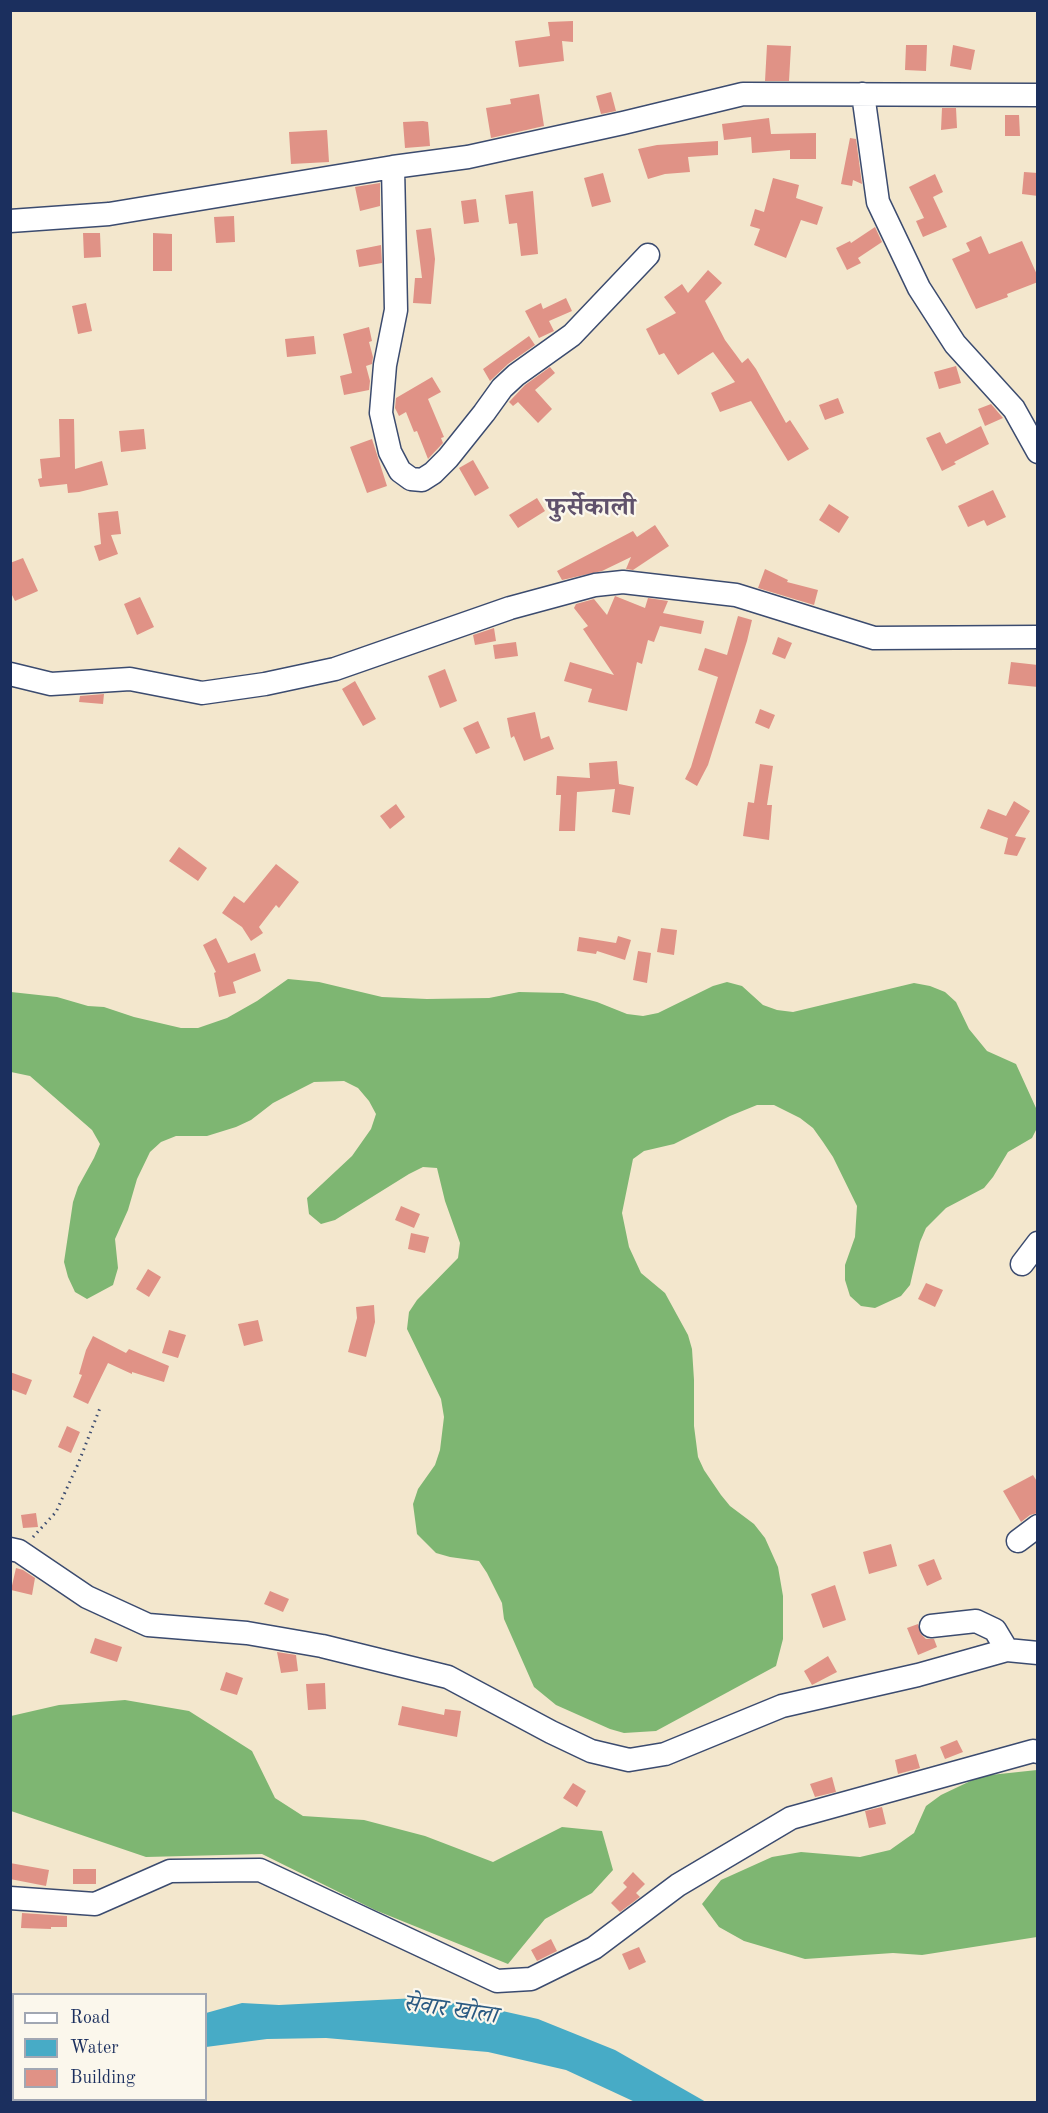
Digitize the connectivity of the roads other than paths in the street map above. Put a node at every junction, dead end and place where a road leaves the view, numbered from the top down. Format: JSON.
{"nodes":[{"id":1,"x":863,"y":94,"type":"junction"},
{"id":2,"x":1038,"y":95,"type":"edge"},
{"id":3,"x":393,"y":167,"type":"junction"},
{"id":4,"x":10,"y":221,"type":"edge"},
{"id":5,"x":648,"y":255,"type":"dead end"},
{"id":6,"x":1038,"y":452,"type":"edge"},
{"id":7,"x":1038,"y":637,"type":"edge"},
{"id":8,"x":10,"y":674,"type":"edge"},
{"id":9,"x":1038,"y":1243,"type":"edge"},
{"id":10,"x":1022,"y":1264,"type":"dead end"},
{"id":11,"x":1038,"y":1526,"type":"edge"},
{"id":12,"x":1018,"y":1541,"type":"dead end"},
{"id":13,"x":15,"y":1550,"type":"edge"},
{"id":14,"x":931,"y":1626,"type":"dead end"},
{"id":15,"x":1007,"y":1650,"type":"junction"},
{"id":16,"x":1038,"y":1653,"type":"edge"},
{"id":17,"x":1038,"y":1752,"type":"edge"},
{"id":18,"x":10,"y":1898,"type":"edge"}],
"edges":[{"from":1,"to":2,"type":"street"},
{"from":1,"to":3,"type":"street"},
{"from":1,"to":6,"type":"street"},
{"from":3,"to":4,"type":"street"},
{"from":3,"to":5,"type":"street"},
{"from":7,"to":8,"type":"street"},
{"from":9,"to":10,"type":"street"},
{"from":11,"to":12,"type":"street"},
{"from":13,"to":15,"type":"street"},
{"from":14,"to":15,"type":"street"},
{"from":15,"to":16,"type":"street"},
{"from":17,"to":18,"type":"street"}]}
